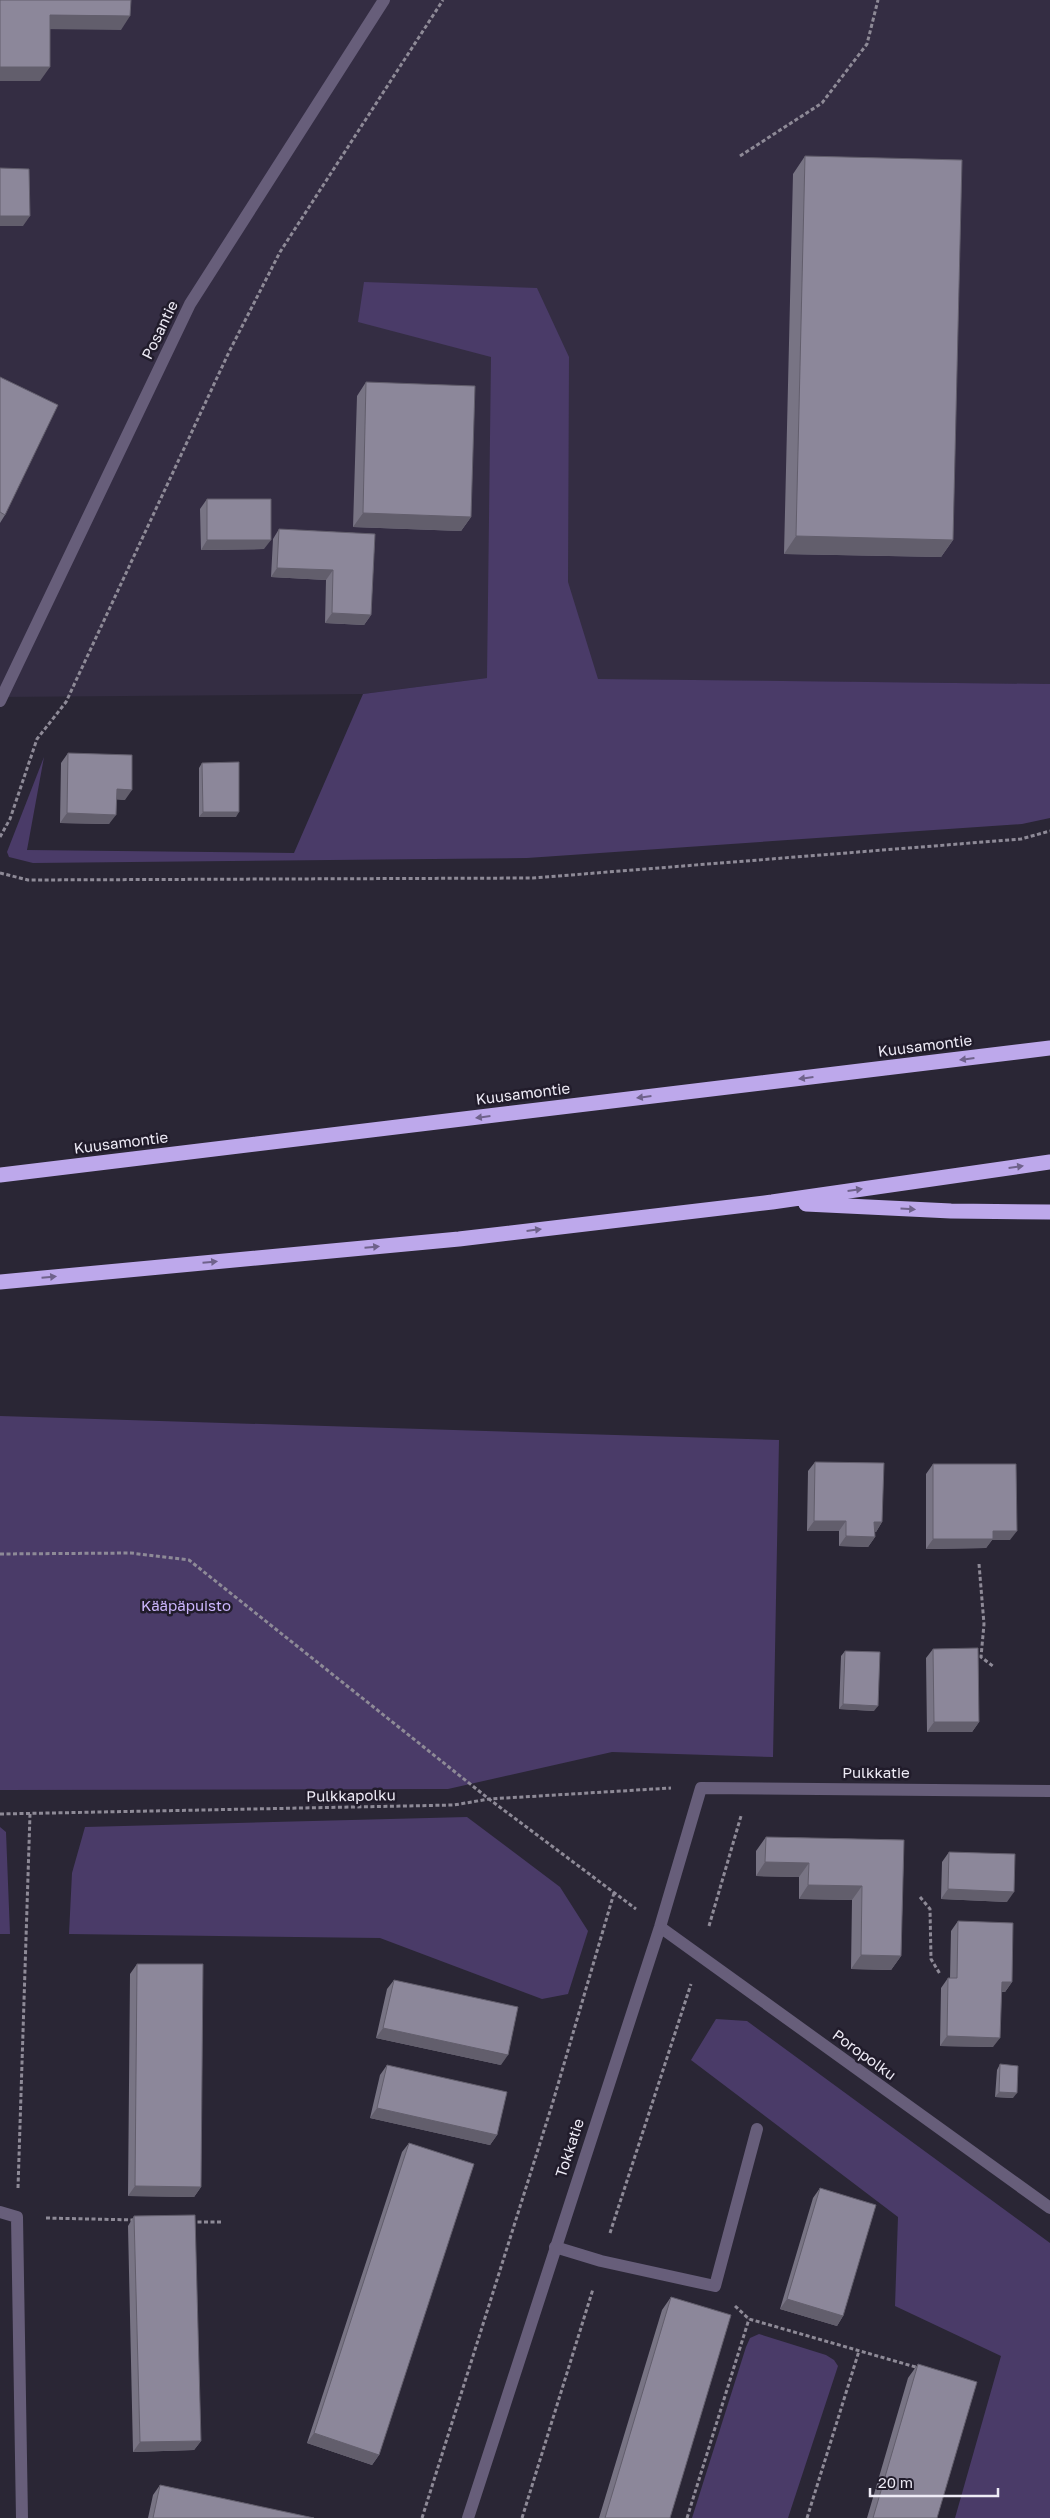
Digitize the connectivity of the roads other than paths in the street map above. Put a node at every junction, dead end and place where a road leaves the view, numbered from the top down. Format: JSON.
{"nodes":[{"id":1,"x":384,"y":0,"type":"edge"},
{"id":2,"x":2,"y":698,"type":"edge"},
{"id":3,"x":1050,"y":1041,"type":"edge"},
{"id":4,"x":1050,"y":1048,"type":"edge"},
{"id":5,"x":990,"y":1056,"type":"junction"},
{"id":6,"x":1050,"y":1162,"type":"edge"},
{"id":7,"x":0,"y":1175,"type":"edge"},
{"id":8,"x":772,"y":1202,"type":"junction"},
{"id":9,"x":1050,"y":1212,"type":"edge"},
{"id":10,"x":0,"y":1282,"type":"edge"},
{"id":11,"x":701,"y":1788,"type":"joint"},
{"id":12,"x":1050,"y":1791,"type":"edge"},
{"id":13,"x":660,"y":1927,"type":"junction"},
{"id":14,"x":757,"y":2129,"type":"dead end"},
{"id":15,"x":1050,"y":2208,"type":"edge"},
{"id":16,"x":0,"y":2212,"type":"edge"},
{"id":17,"x":555,"y":2247,"type":"junction"},
{"id":18,"x":22,"y":2518,"type":"edge"},
{"id":19,"x":468,"y":2518,"type":"edge"}],
"edges":[{"from":1,"to":2,"type":"street","name":"Posantie"},
{"from":3,"to":5,"type":"highway"},
{"from":4,"to":5,"type":"highway","name":"Kuusamontie"},
{"from":5,"to":7,"type":"highway","name":"Kuusamontie","one_way":true},
{"from":8,"to":6,"type":"highway","one_way":true},
{"from":8,"to":9,"type":"highway","one_way":true},
{"from":10,"to":8,"type":"highway","one_way":true},
{"from":11,"to":12,"type":"street","name":"Pulkkatie"},
{"from":11,"to":13,"type":"street","name":"Tokkatie"},
{"from":13,"to":15,"type":"street","name":"Poropolku"},
{"from":13,"to":17,"type":"street","name":"Tokkatie"},
{"from":14,"to":17,"type":"street"},
{"from":16,"to":18,"type":"street"},
{"from":17,"to":19,"type":"street","name":"Tokkatie"}]}
